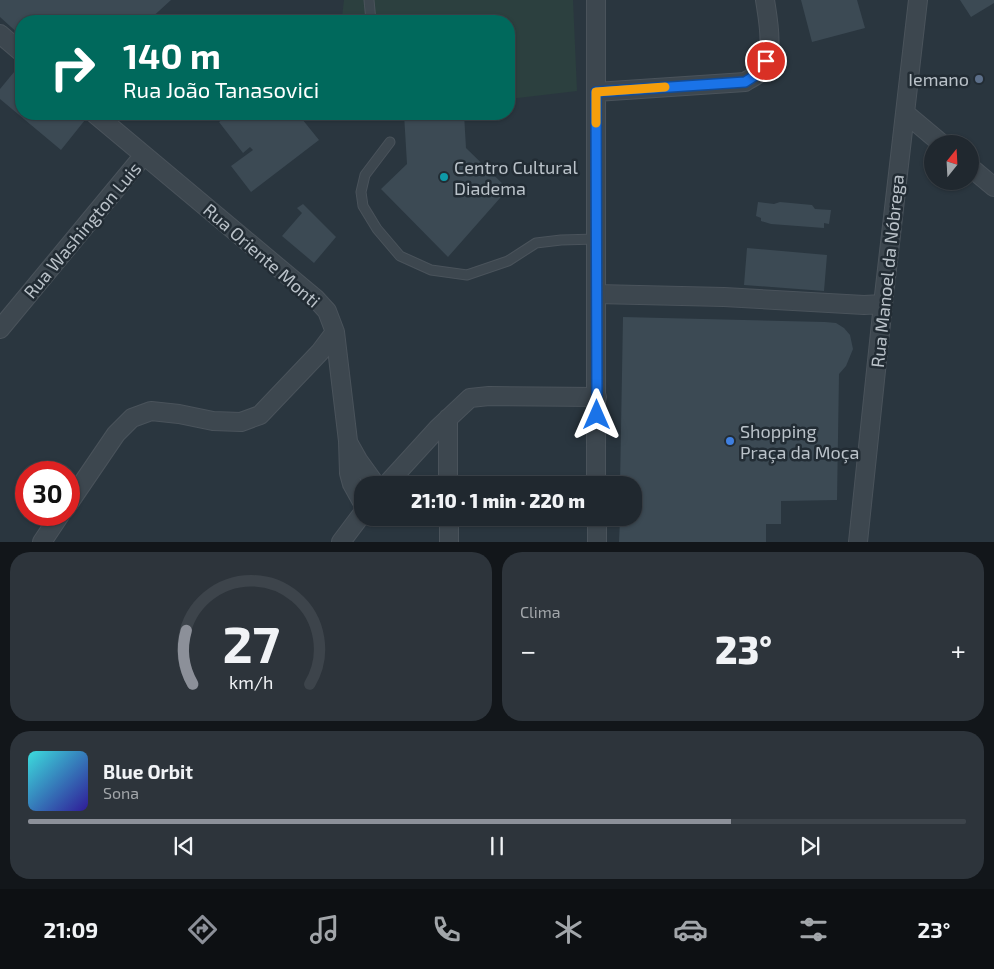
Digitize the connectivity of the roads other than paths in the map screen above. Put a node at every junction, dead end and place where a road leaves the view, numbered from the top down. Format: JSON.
{"nodes":[{"id":1,"x":369,"y":0,"type":"edge"},
{"id":2,"x":596,"y":0,"type":"edge"},
{"id":3,"x":765,"y":0,"type":"edge"},
{"id":4,"x":918,"y":0,"type":"edge"},
{"id":5,"x":370,"y":15,"type":"edge"},
{"id":6,"x":0,"y":34,"type":"edge"},
{"id":7,"x":15,"y":47,"type":"edge"},
{"id":8,"x":596,"y":92,"type":"junction"},
{"id":9,"x":905,"y":112,"type":"junction"},
{"id":10,"x":102,"y":120,"type":"edge"},
{"id":11,"x":932,"y":135,"type":"edge"},
{"id":12,"x":390,"y":142,"type":"dead end"},
{"id":13,"x":144,"y":155,"type":"junction"},
{"id":14,"x":979,"y":175,"type":"edge"},
{"id":15,"x":994,"y":188,"type":"edge"},
{"id":16,"x":596,"y":239,"type":"junction"},
{"id":17,"x":597,"y":294,"type":"junction"},
{"id":18,"x":883,"y":304,"type":"junction"},
{"id":19,"x":0,"y":329,"type":"edge"},
{"id":20,"x":335,"y":332,"type":"junction"},
{"id":21,"x":597,"y":397,"type":"junction"},
{"id":22,"x":448,"y":418,"type":"junction"},
{"id":23,"x":348,"y":441,"type":"junction"},
{"id":24,"x":370,"y":476,"type":"edge"},
{"id":25,"x":394,"y":476,"type":"edge"},
{"id":26,"x":448,"y":476,"type":"edge"},
{"id":27,"x":596,"y":476,"type":"edge"},
{"id":28,"x":80,"y":487,"type":"edge"},
{"id":29,"x":354,"y":488,"type":"edge"},
{"id":30,"x":354,"y":525,"type":"edge"},
{"id":31,"x":53,"y":526,"type":"edge"},
{"id":32,"x":449,"y":526,"type":"edge"},
{"id":33,"x":597,"y":526,"type":"edge"},
{"id":34,"x":42,"y":542,"type":"edge"},
{"id":35,"x":341,"y":542,"type":"edge"},
{"id":36,"x":449,"y":542,"type":"edge"},
{"id":37,"x":597,"y":542,"type":"edge"},
{"id":38,"x":858,"y":542,"type":"edge"}],
"edges":[{"from":1,"to":5,"type":"lane"},
{"from":2,"to":8,"type":"street"},
{"from":3,"to":8,"type":"street"},
{"from":4,"to":9,"type":"street","name":"Rua Manoel da Nóbrega"},
{"from":6,"to":7,"type":"street"},
{"from":8,"to":16,"type":"street"},
{"from":9,"to":11,"type":"street"},
{"from":9,"to":18,"type":"street","name":"Rua Manoel da Nóbrega"},
{"from":10,"to":13,"type":"street","name":"Rua Oriente Monti"},
{"from":12,"to":16,"type":"lane"},
{"from":13,"to":19,"type":"street","name":"Rua Washington Luis"},
{"from":13,"to":20,"type":"street","name":"Rua Oriente Monti"},
{"from":14,"to":15,"type":"street"},
{"from":16,"to":17,"type":"street"},
{"from":17,"to":18,"type":"street"},
{"from":17,"to":21,"type":"street"},
{"from":18,"to":38,"type":"street","name":"Rua Manoel da Nóbrega"},
{"from":20,"to":23,"type":"street","name":"Rua Oriente Monti"},
{"from":20,"to":28,"type":"street"},
{"from":21,"to":22,"type":"street"},
{"from":21,"to":27,"type":"street"},
{"from":22,"to":25,"type":"street"},
{"from":22,"to":26,"type":"street"},
{"from":23,"to":24,"type":"street","name":"Rua Oriente Monti"},
{"from":23,"to":29,"type":"street","name":"Rua Oriente Monti"},
{"from":30,"to":35,"type":"street"},
{"from":31,"to":34,"type":"street"},
{"from":32,"to":36,"type":"street"},
{"from":33,"to":37,"type":"street"}]}
